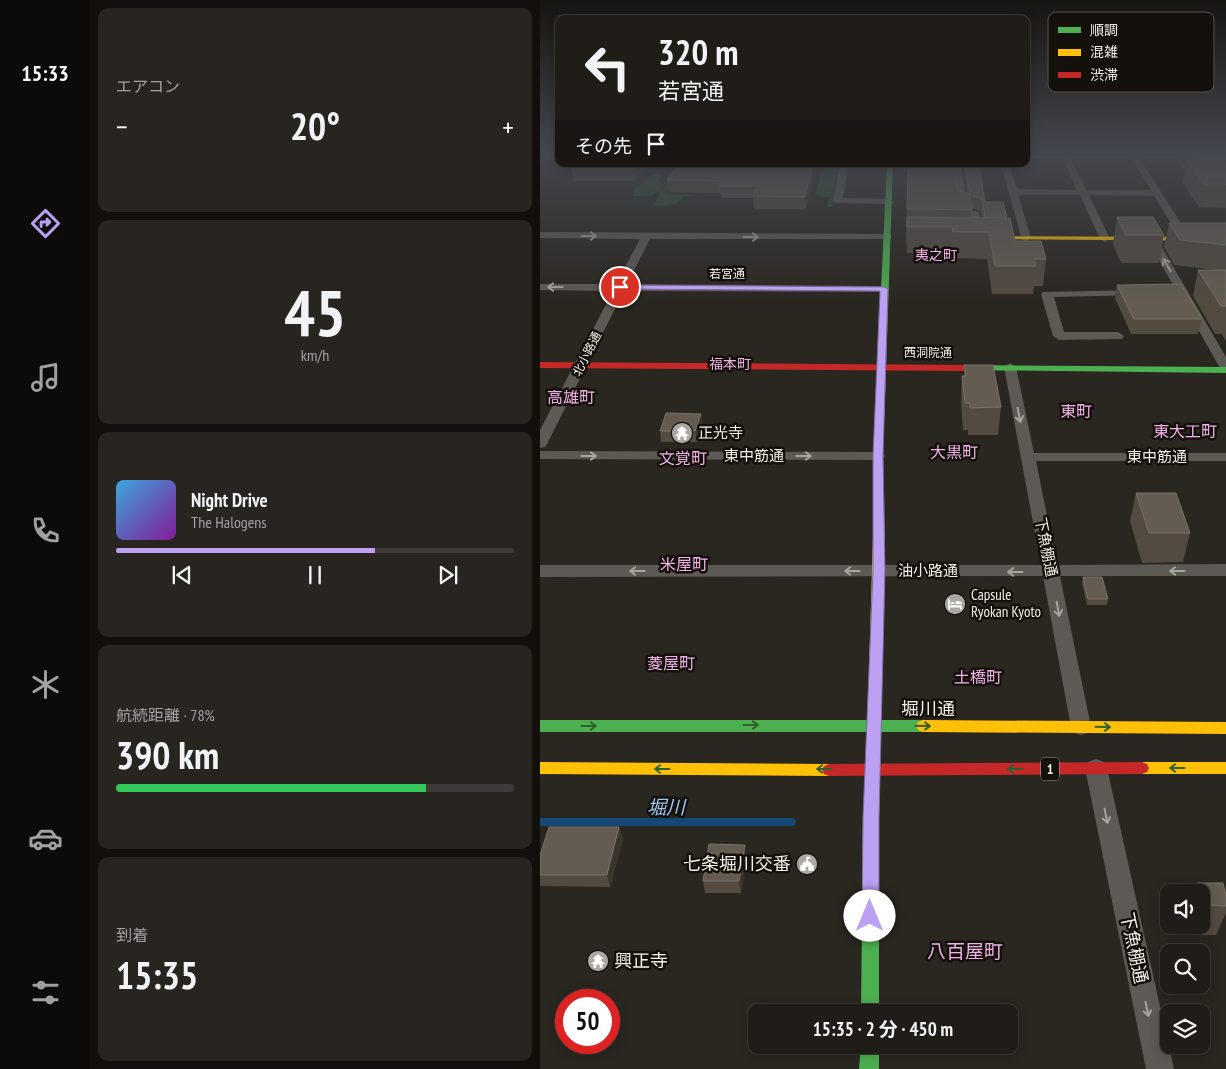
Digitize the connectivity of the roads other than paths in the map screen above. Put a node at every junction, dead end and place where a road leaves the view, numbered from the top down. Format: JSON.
{"nodes":[{"id":1,"x":889,"y":202,"type":"edge"},
{"id":2,"x":963,"y":203,"type":"edge"},
{"id":3,"x":1016,"y":203,"type":"edge"},
{"id":4,"x":1087,"y":203,"type":"edge"},
{"id":5,"x":1163,"y":203,"type":"edge"},
{"id":6,"x":540,"y":235,"type":"edge"},
{"id":7,"x":646,"y":236,"type":"junction"},
{"id":8,"x":893,"y":237,"type":"junction"},
{"id":9,"x":974,"y":238,"type":"joint"},
{"id":10,"x":1026,"y":238,"type":"junction"},
{"id":11,"x":1105,"y":238,"type":"junction"},
{"id":12,"x":1152,"y":239,"type":"junction"},
{"id":13,"x":1186,"y":239,"type":"junction"},
{"id":14,"x":1226,"y":239,"type":"edge"},
{"id":15,"x":620,"y":287,"type":"junction"},
{"id":16,"x":540,"y":288,"type":"edge"},
{"id":17,"x":884,"y":289,"type":"junction"},
{"id":18,"x":1154,"y":293,"type":"edge"},
{"id":19,"x":1118,"y":336,"type":"dead end"},
{"id":20,"x":540,"y":365,"type":"edge"},
{"id":21,"x":581,"y":365,"type":"junction"},
{"id":22,"x":881,"y":366,"type":"junction"},
{"id":23,"x":1010,"y":367,"type":"junction"},
{"id":24,"x":1226,"y":369,"type":"edge"},
{"id":25,"x":540,"y":444,"type":"edge"},
{"id":26,"x":540,"y":455,"type":"edge"},
{"id":27,"x":878,"y":456,"type":"junction"},
{"id":28,"x":1028,"y":457,"type":"junction"},
{"id":29,"x":1226,"y":457,"type":"edge"},
{"id":30,"x":1226,"y":570,"type":"edge"},
{"id":31,"x":540,"y":571,"type":"edge"},
{"id":32,"x":879,"y":571,"type":"junction"},
{"id":33,"x":1050,"y":572,"type":"junction"},
{"id":34,"x":540,"y":726,"type":"edge"},
{"id":35,"x":874,"y":726,"type":"junction"},
{"id":36,"x":1081,"y":727,"type":"junction"},
{"id":37,"x":1226,"y":728,"type":"edge"},
{"id":38,"x":540,"y":768,"type":"edge"},
{"id":39,"x":1096,"y":768,"type":"junction"},
{"id":40,"x":1226,"y":768,"type":"edge"},
{"id":41,"x":873,"y":770,"type":"junction"},
{"id":42,"x":870,"y":1004,"type":"edge"},
{"id":43,"x":870,"y":1054,"type":"edge"},
{"id":44,"x":869,"y":1069,"type":"edge"},
{"id":45,"x":1160,"y":1069,"type":"edge"}],
"edges":[{"from":1,"to":8,"type":"main road"},
{"from":2,"to":9,"type":"street"},
{"from":3,"to":10,"type":"street"},
{"from":4,"to":11,"type":"street"},
{"from":5,"to":13,"type":"street"},
{"from":6,"to":7,"type":"street","one_way":true},
{"from":7,"to":8,"type":"street","one_way":true},
{"from":7,"to":15,"type":"street","name":"北小路通"},
{"from":8,"to":17,"type":"main road"},
{"from":9,"to":10,"type":"main road"},
{"from":10,"to":11,"type":"main road"},
{"from":11,"to":12,"type":"main road"},
{"from":12,"to":13,"type":"main road"},
{"from":24,"to":12,"type":"street","one_way":true},
{"from":13,"to":14,"type":"main road"},
{"from":15,"to":16,"type":"street","name":"若宮通","one_way":true},
{"from":15,"to":17,"type":"street","name":"若宮通"},
{"from":15,"to":21,"type":"street","name":"北小路通"},
{"from":17,"to":22,"type":"main road"},
{"from":18,"to":19,"type":"street"},
{"from":20,"to":21,"type":"main road","name":"西洞院通"},
{"from":21,"to":22,"type":"main road","name":"西洞院通"},
{"from":21,"to":25,"type":"street","name":"北小路通"},
{"from":22,"to":23,"type":"main road","name":"西洞院通"},
{"from":22,"to":27,"type":"main road"},
{"from":23,"to":24,"type":"main road","name":"西洞院通"},
{"from":23,"to":28,"type":"street","name":"下魚棚通","one_way":true},
{"from":26,"to":27,"type":"street","name":"東中筋通","one_way":true},
{"from":27,"to":32,"type":"main road"},
{"from":28,"to":29,"type":"street","name":"東中筋通"},
{"from":28,"to":33,"type":"street","name":"下魚棚通"},
{"from":30,"to":33,"type":"street","name":"油小路通","one_way":true},
{"from":32,"to":31,"type":"street","name":"油小路通","one_way":true},
{"from":33,"to":32,"type":"street","name":"油小路通","one_way":true},
{"from":32,"to":35,"type":"main road"},
{"from":33,"to":36,"type":"street","name":"下魚棚通","one_way":true},
{"from":34,"to":35,"type":"main road","name":"堀川通","one_way":true},
{"from":35,"to":36,"type":"main road","name":"堀川通","one_way":true},
{"from":35,"to":41,"type":"main road"},
{"from":36,"to":37,"type":"main road","name":"堀川通","one_way":true},
{"from":41,"to":38,"type":"main road","number":"1","one_way":true},
{"from":40,"to":39,"type":"main road","number":"1","one_way":true},
{"from":39,"to":41,"type":"main road","number":"1","one_way":true},
{"from":39,"to":45,"type":"street","name":"下魚棚通","one_way":true},
{"from":41,"to":42,"type":"main road"},
{"from":43,"to":44,"type":"main road"}]}
